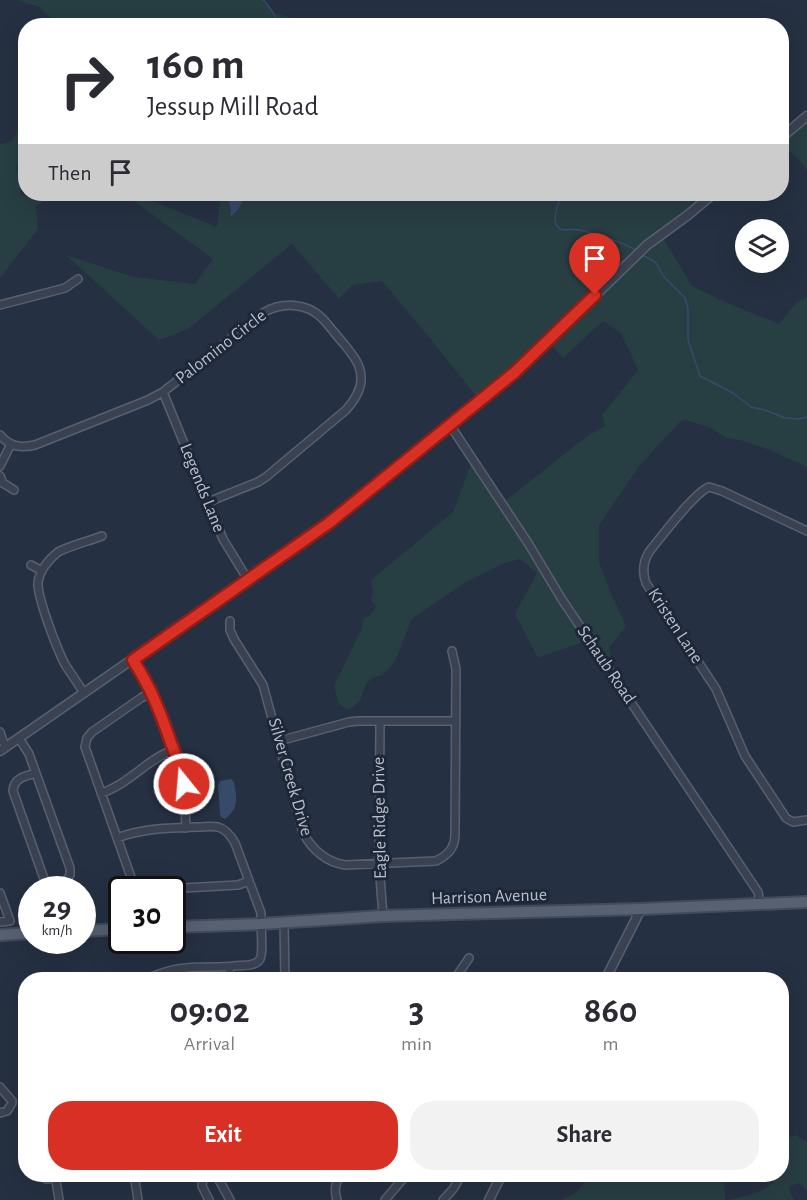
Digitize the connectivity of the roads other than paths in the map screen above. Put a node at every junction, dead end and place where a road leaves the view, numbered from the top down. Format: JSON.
{"nodes":[{"id":1,"x":807,"y":116,"type":"edge"},
{"id":2,"x":789,"y":131,"type":"edge"},
{"id":3,"x":705,"y":201,"type":"edge"},
{"id":4,"x":78,"y":279,"type":"dead end"},
{"id":5,"x":0,"y":305,"type":"edge"},
{"id":6,"x":162,"y":392,"type":"junction"},
{"id":7,"x":450,"y":425,"type":"junction"},
{"id":8,"x":0,"y":435,"type":"edge"},
{"id":9,"x":11,"y":444,"type":"junction"},
{"id":10,"x":0,"y":466,"type":"edge"},
{"id":11,"x":0,"y":476,"type":"edge"},
{"id":12,"x":14,"y":490,"type":"dead end"},
{"id":13,"x":208,"y":502,"type":"junction"},
{"id":14,"x":807,"y":531,"type":"edge"},
{"id":15,"x":102,"y":536,"type":"dead end"},
{"id":16,"x":31,"y":565,"type":"dead end"},
{"id":17,"x":42,"y":571,"type":"junction"},
{"id":18,"x":248,"y":580,"type":"junction"},
{"id":19,"x":230,"y":621,"type":"dead end"},
{"id":20,"x":452,"y":651,"type":"dead end"},
{"id":21,"x":133,"y":660,"type":"junction"},
{"id":22,"x":152,"y":692,"type":"junction"},
{"id":23,"x":84,"y":693,"type":"junction"},
{"id":24,"x":380,"y":721,"type":"junction"},
{"id":25,"x":455,"y":721,"type":"junction"},
{"id":26,"x":0,"y":732,"type":"edge"},
{"id":27,"x":19,"y":738,"type":"junction"},
{"id":28,"x":279,"y":741,"type":"junction"},
{"id":29,"x":3,"y":749,"type":"edge"},
{"id":30,"x":173,"y":750,"type":"junction"},
{"id":31,"x":36,"y":772,"type":"junction"},
{"id":32,"x":101,"y":793,"type":"junction"},
{"id":33,"x":807,"y":820,"type":"edge"},
{"id":34,"x":186,"y":828,"type":"junction"},
{"id":35,"x":117,"y":838,"type":"junction"},
{"id":36,"x":379,"y":864,"type":"junction"},
{"id":37,"x":43,"y":876,"type":"edge"},
{"id":38,"x":68,"y":876,"type":"edge"},
{"id":39,"x":131,"y":876,"type":"edge"},
{"id":40,"x":249,"y":881,"type":"junction"},
{"id":41,"x":186,"y":888,"type":"edge"},
{"id":42,"x":0,"y":893,"type":"edge"},
{"id":43,"x":807,"y":902,"type":"edge"},
{"id":44,"x":760,"y":904,"type":"junction"},
{"id":45,"x":641,"y":909,"type":"junction"},
{"id":46,"x":383,"y":916,"type":"junction"},
{"id":47,"x":284,"y":921,"type":"junction"},
{"id":48,"x":0,"y":922,"type":"edge"},
{"id":49,"x":260,"y":924,"type":"junction"},
{"id":50,"x":186,"y":927,"type":"edge"},
{"id":51,"x":18,"y":934,"type":"edge"},
{"id":52,"x":0,"y":935,"type":"edge"},
{"id":53,"x":469,"y":958,"type":"dead end"},
{"id":54,"x":229,"y":967,"type":"junction"},
{"id":55,"x":164,"y":972,"type":"edge"},
{"id":56,"x":229,"y":972,"type":"edge"},
{"id":57,"x":285,"y":972,"type":"edge"},
{"id":58,"x":459,"y":972,"type":"edge"},
{"id":59,"x":609,"y":972,"type":"edge"},
{"id":60,"x":0,"y":1087,"type":"edge"},
{"id":61,"x":0,"y":1113,"type":"edge"},
{"id":62,"x":56,"y":1182,"type":"edge"},
{"id":63,"x":135,"y":1182,"type":"edge"},
{"id":64,"x":202,"y":1182,"type":"edge"},
{"id":65,"x":220,"y":1182,"type":"edge"},
{"id":66,"x":336,"y":1182,"type":"edge"},
{"id":67,"x":400,"y":1182,"type":"edge"},
{"id":68,"x":458,"y":1182,"type":"edge"},
{"id":69,"x":498,"y":1182,"type":"edge"},
{"id":70,"x":59,"y":1200,"type":"edge"},
{"id":71,"x":138,"y":1200,"type":"edge"},
{"id":72,"x":209,"y":1200,"type":"edge"},
{"id":73,"x":230,"y":1200,"type":"edge"},
{"id":74,"x":337,"y":1200,"type":"edge"},
{"id":75,"x":385,"y":1200,"type":"edge"},
{"id":76,"x":443,"y":1200,"type":"edge"},
{"id":77,"x":489,"y":1200,"type":"edge"}],
"edges":[{"from":1,"to":2,"type":"street"},
{"from":3,"to":7,"type":"street"},
{"from":4,"to":5,"type":"street"},
{"from":6,"to":9,"type":"street","name":"Palomino Circle"},
{"from":6,"to":13,"type":"street","name":"Legends Lane"},
{"from":6,"to":13,"type":"street","name":"Palomino Circle"},
{"from":7,"to":18,"type":"street"},
{"from":7,"to":44,"type":"street","name":"Schaub Road"},
{"from":8,"to":9,"type":"street"},
{"from":9,"to":10,"type":"street"},
{"from":11,"to":12,"type":"street"},
{"from":13,"to":18,"type":"street","name":"Legends Lane"},
{"from":14,"to":33,"type":"street","name":"Kristen Lane"},
{"from":15,"to":17,"type":"street"},
{"from":16,"to":17,"type":"street"},
{"from":17,"to":23,"type":"street"},
{"from":18,"to":21,"type":"street"},
{"from":19,"to":28,"type":"street","name":"Silver Creek Drive"},
{"from":20,"to":25,"type":"street","name":"Silver Creek Drive"},
{"from":21,"to":22,"type":"street"},
{"from":21,"to":23,"type":"street"},
{"from":22,"to":30,"type":"street"},
{"from":22,"to":32,"type":"street"},
{"from":23,"to":27,"type":"street"},
{"from":24,"to":25,"type":"street"},
{"from":24,"to":28,"type":"street"},
{"from":24,"to":36,"type":"street","name":"Eagle Ridge Drive"},
{"from":25,"to":36,"type":"street","name":"Silver Creek Drive"},
{"from":26,"to":29,"type":"street"},
{"from":27,"to":29,"type":"street"},
{"from":27,"to":31,"type":"street"},
{"from":28,"to":36,"type":"street","name":"Silver Creek Drive"},
{"from":30,"to":32,"type":"street"},
{"from":30,"to":34,"type":"street"},
{"from":31,"to":37,"type":"street"},
{"from":31,"to":38,"type":"street"},
{"from":32,"to":35,"type":"street"},
{"from":34,"to":35,"type":"street"},
{"from":34,"to":40,"type":"street"},
{"from":35,"to":39,"type":"street"},
{"from":36,"to":46,"type":"street","name":"Eagle Ridge Drive"},
{"from":40,"to":41,"type":"street"},
{"from":40,"to":49,"type":"street"},
{"from":42,"to":48,"type":"street"},
{"from":43,"to":44,"type":"main road","name":"Harrison Avenue"},
{"from":44,"to":45,"type":"main road","name":"Harrison Avenue"},
{"from":45,"to":46,"type":"main road","name":"Harrison Avenue"},
{"from":45,"to":59,"type":"street"},
{"from":46,"to":47,"type":"main road","name":"Harrison Avenue"},
{"from":47,"to":49,"type":"main road","name":"Harrison Avenue"},
{"from":47,"to":57,"type":"street"},
{"from":49,"to":50,"type":"main road","name":"Harrison Avenue"},
{"from":49,"to":54,"type":"street"},
{"from":51,"to":52,"type":"main road"},
{"from":53,"to":58,"type":"street"},
{"from":54,"to":55,"type":"street"},
{"from":54,"to":56,"type":"street"},
{"from":60,"to":61,"type":"street"},
{"from":62,"to":70,"type":"street"},
{"from":63,"to":71,"type":"street"},
{"from":64,"to":72,"type":"street"},
{"from":65,"to":73,"type":"street"},
{"from":66,"to":74,"type":"street"},
{"from":67,"to":75,"type":"street"},
{"from":68,"to":76,"type":"street"},
{"from":69,"to":77,"type":"street"}]}
